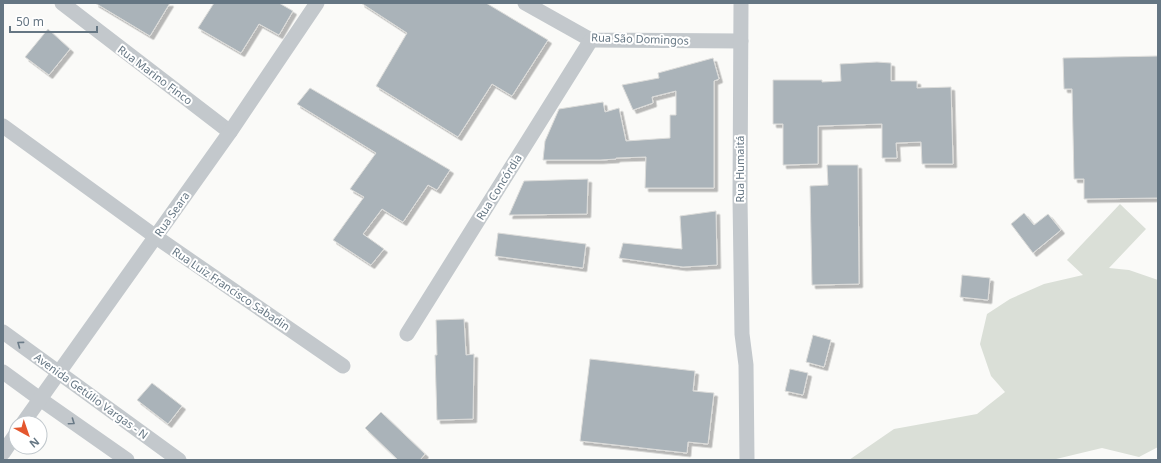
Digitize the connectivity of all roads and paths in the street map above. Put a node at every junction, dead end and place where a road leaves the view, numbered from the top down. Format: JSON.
{"nodes":[{"id":1,"x":62,"y":3,"type":"edge"},
{"id":2,"x":317,"y":3,"type":"edge"},
{"id":3,"x":525,"y":3,"type":"edge"},
{"id":4,"x":741,"y":3,"type":"edge"},
{"id":5,"x":591,"y":40,"type":"junction"},
{"id":6,"x":741,"y":41,"type":"junction"},
{"id":7,"x":3,"y":126,"type":"edge"},
{"id":8,"x":230,"y":132,"type":"junction"},
{"id":9,"x":156,"y":238,"type":"junction"},
{"id":10,"x":3,"y":332,"type":"edge"},
{"id":11,"x":407,"y":334,"type":"dead end"},
{"id":12,"x":343,"y":366,"type":"dead end"},
{"id":13,"x":3,"y":372,"type":"edge"},
{"id":14,"x":60,"y":373,"type":"junction"},
{"id":15,"x":40,"y":400,"type":"junction"},
{"id":16,"x":29,"y":415,"type":"edge"},
{"id":17,"x":127,"y":460,"type":"edge"},
{"id":18,"x":179,"y":460,"type":"edge"},
{"id":19,"x":747,"y":460,"type":"edge"}],
"edges":[{"from":1,"to":8,"type":"street","name":"Rua Marino Finco"},
{"from":2,"to":8,"type":"street","name":"Rua Seara"},
{"from":3,"to":5,"type":"street","name":"Rua São Domingos"},
{"from":4,"to":6,"type":"street","name":"Rua Humaitá"},
{"from":5,"to":6,"type":"street","name":"Rua São Domingos"},
{"from":5,"to":11,"type":"street","name":"Rua Concórdia"},
{"from":6,"to":19,"type":"street","name":"Rua Humaitá"},
{"from":7,"to":9,"type":"street","name":"Rua Luiz Francisco Sabadin"},
{"from":8,"to":9,"type":"street","name":"Rua Seara"},
{"from":9,"to":12,"type":"street","name":"Rua Luiz Francisco Sabadin"},
{"from":9,"to":14,"type":"street","name":"Rua Seara"},
{"from":14,"to":10,"type":"street","name":"Avenida Getúlio Vargas - N","one_way":true},
{"from":13,"to":15,"type":"street"},
{"from":14,"to":15,"type":"street","name":"Rua Seara"},
{"from":14,"to":18,"type":"street","name":"Avenida Getúlio Vargas - N"},
{"from":15,"to":16,"type":"street","name":"Rua Seara"},
{"from":15,"to":17,"type":"street","one_way":true}]}
